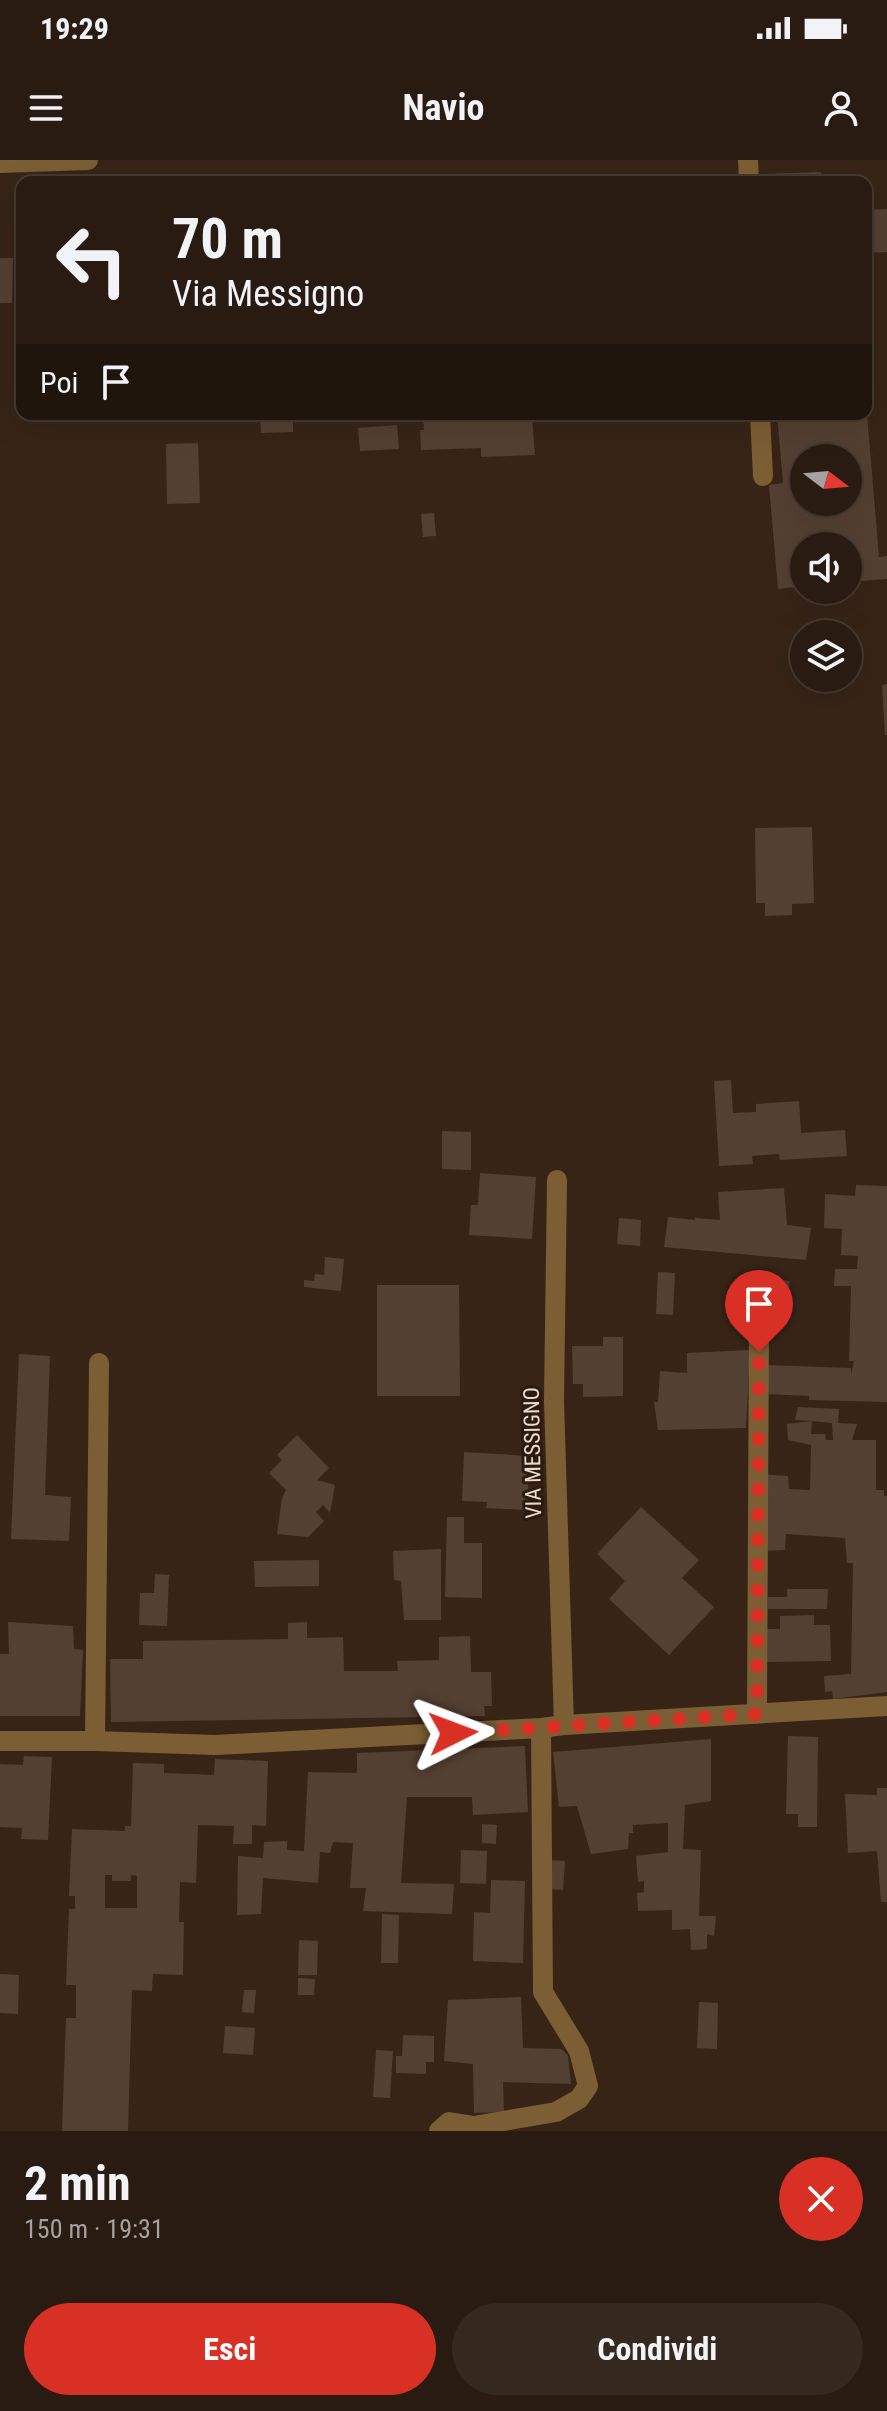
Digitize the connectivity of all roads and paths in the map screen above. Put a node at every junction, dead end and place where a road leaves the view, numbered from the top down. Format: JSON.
{"nodes":[{"id":1,"x":88,"y":160,"type":"edge"},
{"id":2,"x":0,"y":163,"type":"edge"},
{"id":3,"x":760,"y":420,"type":"edge"},
{"id":4,"x":763,"y":476,"type":"dead end"},
{"id":5,"x":557,"y":1180,"type":"dead end"},
{"id":6,"x":759,"y":1322,"type":"dead end"},
{"id":7,"x":99,"y":1363,"type":"dead end"},
{"id":8,"x":887,"y":1706,"type":"edge"},
{"id":9,"x":757,"y":1714,"type":"junction"},
{"id":10,"x":564,"y":1725,"type":"junction"},
{"id":11,"x":541,"y":1728,"type":"junction"},
{"id":12,"x":0,"y":1741,"type":"edge"},
{"id":13,"x":95,"y":1741,"type":"junction"},
{"id":14,"x":439,"y":2131,"type":"edge"}],
"edges":[{"from":1,"to":2,"type":"street"},
{"from":3,"to":4,"type":"street"},
{"from":5,"to":10,"type":"street","name":"VIA MESSIGNO"},
{"from":6,"to":9,"type":"street"},
{"from":7,"to":13,"type":"street"},
{"from":8,"to":9,"type":"street"},
{"from":9,"to":10,"type":"street"},
{"from":10,"to":11,"type":"street"},
{"from":11,"to":13,"type":"street"},
{"from":11,"to":14,"type":"street"},
{"from":12,"to":13,"type":"street"}]}
